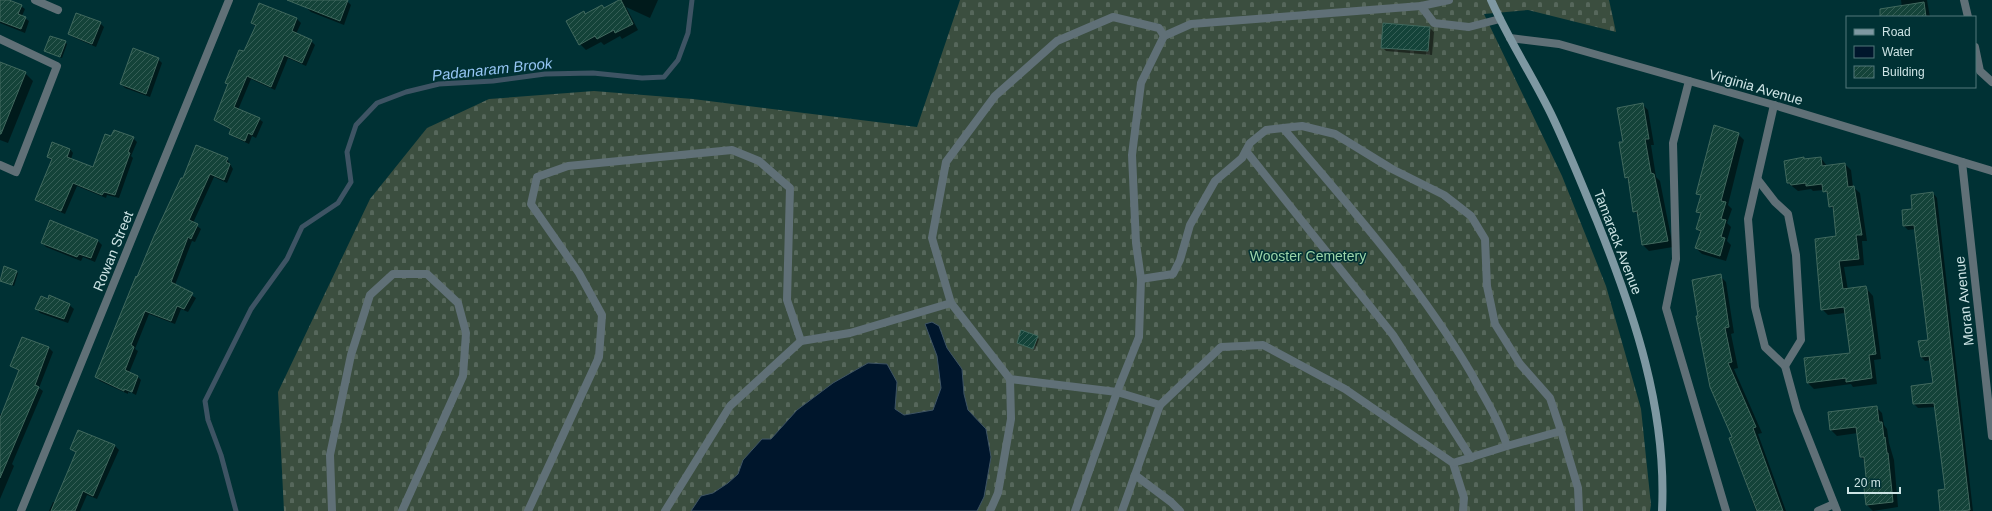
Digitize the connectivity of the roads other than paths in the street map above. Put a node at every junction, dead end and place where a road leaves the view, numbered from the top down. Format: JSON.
{"nodes":[{"id":1,"x":35,"y":0,"type":"edge"},
{"id":2,"x":230,"y":0,"type":"edge"},
{"id":3,"x":1449,"y":0,"type":"edge"},
{"id":4,"x":1491,"y":0,"type":"edge"},
{"id":5,"x":1964,"y":0,"type":"edge"},
{"id":6,"x":1421,"y":6,"type":"junction"},
{"id":7,"x":58,"y":10,"type":"dead end"},
{"id":8,"x":1968,"y":16,"type":"edge"},
{"id":9,"x":1500,"y":19,"type":"junction"},
{"id":10,"x":1164,"y":36,"type":"junction"},
{"id":11,"x":1510,"y":38,"type":"junction"},
{"id":12,"x":0,"y":39,"type":"edge"},
{"id":13,"x":1976,"y":52,"type":"edge"},
{"id":14,"x":1689,"y":81,"type":"junction"},
{"id":15,"x":1992,"y":82,"type":"edge"},
{"id":16,"x":1774,"y":105,"type":"junction"},
{"id":17,"x":1283,"y":128,"type":"junction"},
{"id":18,"x":1246,"y":150,"type":"junction"},
{"id":19,"x":1962,"y":162,"type":"junction"},
{"id":20,"x":0,"y":165,"type":"edge"},
{"id":21,"x":1992,"y":171,"type":"edge"},
{"id":22,"x":1758,"y":180,"type":"junction"},
{"id":23,"x":1141,"y":279,"type":"junction"},
{"id":24,"x":951,"y":303,"type":"junction"},
{"id":25,"x":801,"y":341,"type":"junction"},
{"id":26,"x":1784,"y":366,"type":"junction"},
{"id":27,"x":1010,"y":378,"type":"junction"},
{"id":28,"x":1117,"y":392,"type":"junction"},
{"id":29,"x":1160,"y":405,"type":"junction"},
{"id":30,"x":1562,"y":431,"type":"junction"},
{"id":31,"x":1992,"y":436,"type":"edge"},
{"id":32,"x":1507,"y":446,"type":"junction"},
{"id":33,"x":1471,"y":458,"type":"junction"},
{"id":34,"x":1453,"y":463,"type":"junction"},
{"id":35,"x":1135,"y":475,"type":"junction"},
{"id":36,"x":1836,"y":508,"type":"edge"},
{"id":37,"x":21,"y":511,"type":"edge"},
{"id":38,"x":332,"y":511,"type":"edge"},
{"id":39,"x":402,"y":511,"type":"edge"},
{"id":40,"x":528,"y":511,"type":"edge"},
{"id":41,"x":665,"y":511,"type":"edge"},
{"id":42,"x":990,"y":511,"type":"edge"},
{"id":43,"x":1075,"y":511,"type":"edge"},
{"id":44,"x":1122,"y":511,"type":"edge"},
{"id":45,"x":1180,"y":511,"type":"edge"},
{"id":46,"x":1463,"y":511,"type":"edge"},
{"id":47,"x":1579,"y":511,"type":"edge"},
{"id":48,"x":1662,"y":511,"type":"edge"},
{"id":49,"x":1726,"y":511,"type":"edge"},
{"id":50,"x":1818,"y":511,"type":"edge"}],
"edges":[{"from":1,"to":7,"type":"street"},
{"from":2,"to":37,"type":"street","name":"Rowan Street"},
{"from":3,"to":6,"type":"street"},
{"from":4,"to":9,"type":"street","name":"Tamarack Avenue"},
{"from":5,"to":8,"type":"street"},
{"from":6,"to":9,"type":"street"},
{"from":6,"to":10,"type":"street"},
{"from":9,"to":11,"type":"street","name":"Tamarack Avenue"},
{"from":10,"to":23,"type":"street"},
{"from":10,"to":24,"type":"street"},
{"from":11,"to":14,"type":"street","name":"Virginia Avenue"},
{"from":11,"to":48,"type":"street","name":"Tamarack Avenue"},
{"from":12,"to":20,"type":"street"},
{"from":13,"to":15,"type":"street"},
{"from":14,"to":16,"type":"street","name":"Virginia Avenue"},
{"from":14,"to":49,"type":"street"},
{"from":16,"to":19,"type":"street","name":"Virginia Avenue"},
{"from":16,"to":22,"type":"street"},
{"from":17,"to":18,"type":"street"},
{"from":17,"to":30,"type":"street"},
{"from":17,"to":32,"type":"street"},
{"from":18,"to":23,"type":"street"},
{"from":18,"to":33,"type":"street"},
{"from":19,"to":21,"type":"street","name":"Virginia Avenue"},
{"from":19,"to":31,"type":"street","name":"Moran Avenue"},
{"from":22,"to":26,"type":"street"},
{"from":22,"to":26,"type":"street"},
{"from":23,"to":28,"type":"street"},
{"from":24,"to":25,"type":"street"},
{"from":24,"to":27,"type":"street"},
{"from":25,"to":40,"type":"street"},
{"from":25,"to":41,"type":"street"},
{"from":26,"to":36,"type":"street"},
{"from":27,"to":28,"type":"street"},
{"from":27,"to":42,"type":"street"},
{"from":28,"to":29,"type":"street"},
{"from":28,"to":43,"type":"street"},
{"from":29,"to":34,"type":"street"},
{"from":29,"to":35,"type":"street"},
{"from":30,"to":32,"type":"street"},
{"from":30,"to":47,"type":"street"},
{"from":32,"to":33,"type":"street"},
{"from":33,"to":34,"type":"street"},
{"from":34,"to":46,"type":"street"},
{"from":35,"to":44,"type":"street"},
{"from":35,"to":45,"type":"street"},
{"from":36,"to":50,"type":"street"},
{"from":38,"to":39,"type":"street"}]}
